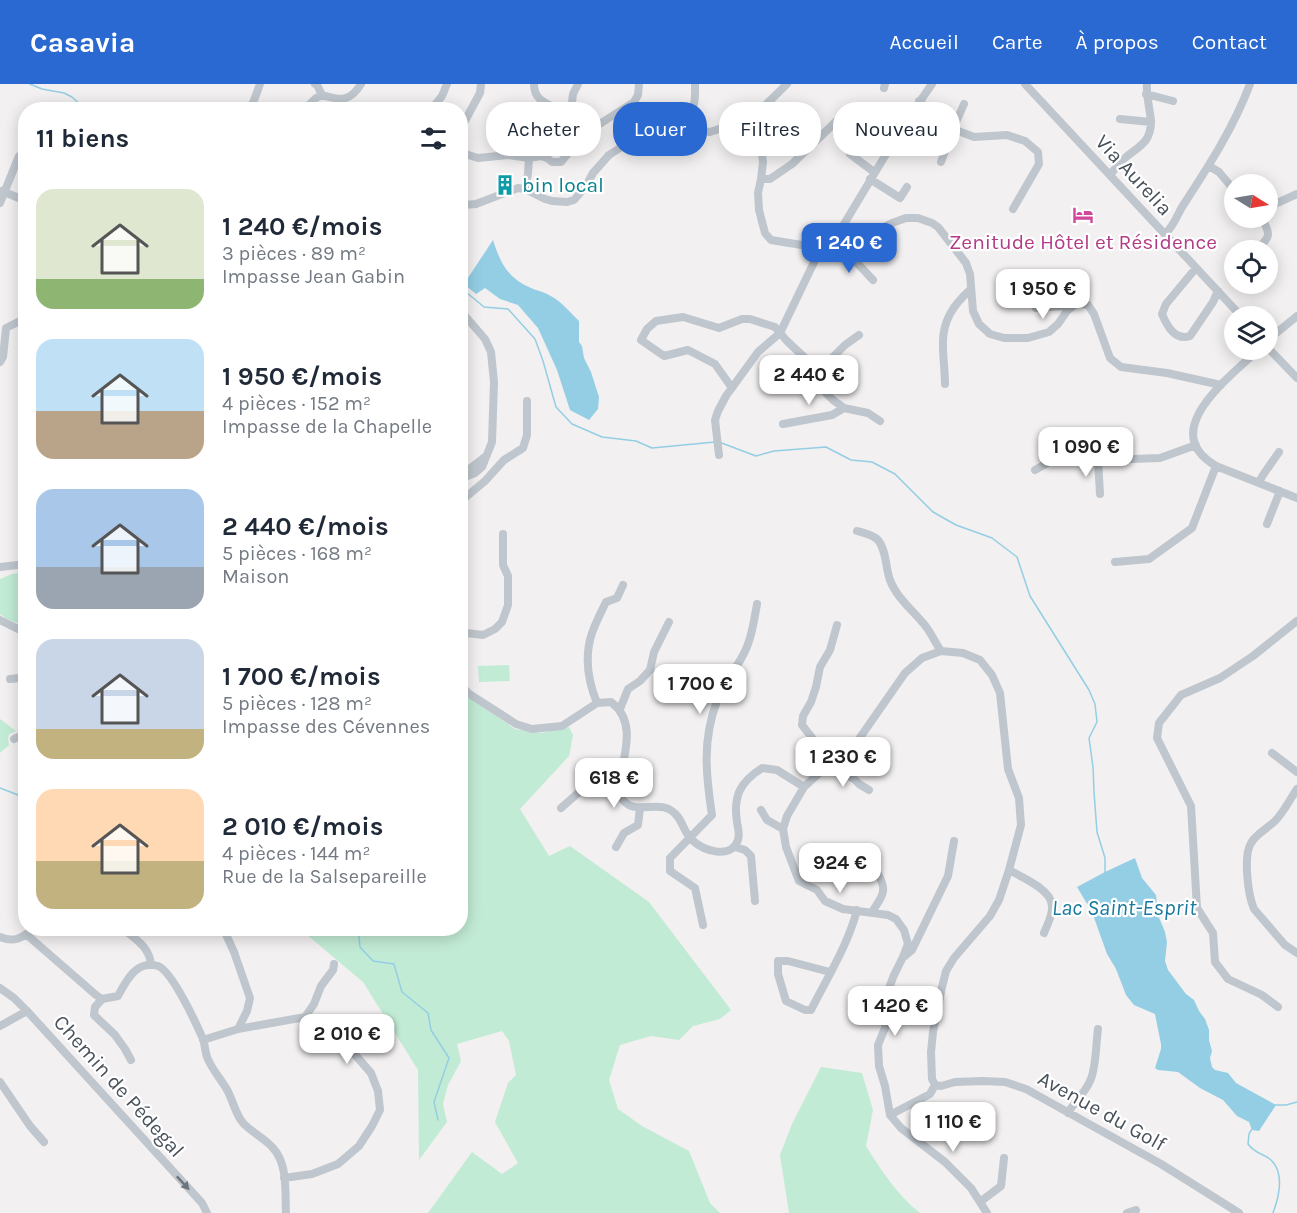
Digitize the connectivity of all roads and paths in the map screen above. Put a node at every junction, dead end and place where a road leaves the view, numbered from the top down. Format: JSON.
{"nodes":[{"id":1,"x":260,"y":84,"type":"edge"},
{"id":2,"x":315,"y":84,"type":"edge"},
{"id":3,"x":361,"y":84,"type":"edge"},
{"id":4,"x":447,"y":84,"type":"edge"},
{"id":5,"x":481,"y":84,"type":"edge"},
{"id":6,"x":534,"y":84,"type":"edge"},
{"id":7,"x":578,"y":84,"type":"edge"},
{"id":8,"x":639,"y":84,"type":"edge"},
{"id":9,"x":695,"y":84,"type":"edge"},
{"id":10,"x":787,"y":84,"type":"edge"},
{"id":11,"x":932,"y":84,"type":"edge"},
{"id":12,"x":1025,"y":84,"type":"edge"},
{"id":13,"x":1147,"y":84,"type":"edge"},
{"id":14,"x":1250,"y":84,"type":"edge"},
{"id":15,"x":1146,"y":94,"type":"junction"},
{"id":16,"x":322,"y":95,"type":"junction"},
{"id":17,"x":919,"y":101,"type":"joint"},
{"id":18,"x":1173,"y":101,"type":"dead end"},
{"id":19,"x":253,"y":102,"type":"edge"},
{"id":20,"x":312,"y":102,"type":"edge"},
{"id":21,"x":437,"y":102,"type":"edge"},
{"id":22,"x":545,"y":102,"type":"edge"},
{"id":23,"x":572,"y":102,"type":"edge"},
{"id":24,"x":694,"y":102,"type":"edge"},
{"id":25,"x":769,"y":102,"type":"edge"},
{"id":26,"x":964,"y":104,"type":"dead end"},
{"id":27,"x":960,"y":113,"type":"edge"},
{"id":28,"x":468,"y":115,"type":"edge"},
{"id":29,"x":1120,"y":119,"type":"dead end"},
{"id":30,"x":1151,"y":122,"type":"junction"},
{"id":31,"x":601,"y":124,"type":"edge"},
{"id":32,"x":833,"y":124,"type":"edge"},
{"id":33,"x":960,"y":132,"type":"edge"},
{"id":34,"x":613,"y":152,"type":"edge"},
{"id":35,"x":468,"y":155,"type":"edge"},
{"id":36,"x":533,"y":156,"type":"edge"},
{"id":37,"x":541,"y":156,"type":"edge"},
{"id":38,"x":566,"y":156,"type":"edge"},
{"id":39,"x":762,"y":156,"type":"edge"},
{"id":40,"x":852,"y":156,"type":"edge"},
{"id":41,"x":943,"y":156,"type":"edge"},
{"id":42,"x":18,"y":158,"type":"edge"},
{"id":43,"x":529,"y":158,"type":"junction"},
{"id":44,"x":941,"y":162,"type":"dead end"},
{"id":45,"x":1209,"y":166,"type":"junction"},
{"id":46,"x":1110,"y":175,"type":"junction"},
{"id":47,"x":872,"y":176,"type":"junction"},
{"id":48,"x":1224,"y":178,"type":"edge"},
{"id":49,"x":761,"y":179,"type":"junction"},
{"id":50,"x":907,"y":187,"type":"dead end"},
{"id":51,"x":525,"y":189,"type":"junction"},
{"id":52,"x":2,"y":191,"type":"edge"},
{"id":53,"x":1297,"y":194,"type":"edge"},
{"id":54,"x":18,"y":198,"type":"edge"},
{"id":55,"x":0,"y":203,"type":"edge"},
{"id":56,"x":1278,"y":203,"type":"edge"},
{"id":57,"x":468,"y":208,"type":"edge"},
{"id":58,"x":1012,"y":209,"type":"dead end"},
{"id":59,"x":1165,"y":234,"type":"junction"},
{"id":60,"x":838,"y":243,"type":"junction"},
{"id":61,"x":814,"y":247,"type":"junction"},
{"id":62,"x":817,"y":256,"type":"junction"},
{"id":63,"x":1196,"y":268,"type":"junction"},
{"id":64,"x":1024,"y":276,"type":"dead end"},
{"id":65,"x":873,"y":280,"type":"dead end"},
{"id":66,"x":971,"y":289,"type":"junction"},
{"id":67,"x":1218,"y":291,"type":"junction"},
{"id":68,"x":1232,"y":306,"type":"edge"},
{"id":69,"x":1072,"y":307,"type":"junction"},
{"id":70,"x":1297,"y":316,"type":"edge"},
{"id":71,"x":468,"y":319,"type":"edge"},
{"id":72,"x":18,"y":322,"type":"edge"},
{"id":73,"x":780,"y":333,"type":"junction"},
{"id":74,"x":1278,"y":334,"type":"edge"},
{"id":75,"x":860,"y":335,"type":"dead end"},
{"id":76,"x":1278,"y":355,"type":"edge"},
{"id":77,"x":1247,"y":360,"type":"edge"},
{"id":78,"x":0,"y":362,"type":"edge"},
{"id":79,"x":814,"y":376,"type":"junction"},
{"id":80,"x":1297,"y":378,"type":"edge"},
{"id":81,"x":945,"y":384,"type":"dead end"},
{"id":82,"x":1221,"y":385,"type":"junction"},
{"id":83,"x":732,"y":388,"type":"junction"},
{"id":84,"x":527,"y":401,"type":"dead end"},
{"id":85,"x":843,"y":408,"type":"junction"},
{"id":86,"x":880,"y":421,"type":"dead end"},
{"id":87,"x":783,"y":424,"type":"dead end"},
{"id":88,"x":1196,"y":445,"type":"junction"},
{"id":89,"x":1279,"y":452,"type":"dead end"},
{"id":90,"x":488,"y":454,"type":"junction"},
{"id":91,"x":719,"y":455,"type":"dead end"},
{"id":92,"x":1098,"y":460,"type":"junction"},
{"id":93,"x":1216,"y":466,"type":"junction"},
{"id":94,"x":468,"y":470,"type":"edge"},
{"id":95,"x":1035,"y":470,"type":"dead end"},
{"id":96,"x":468,"y":476,"type":"edge"},
{"id":97,"x":1259,"y":482,"type":"junction"},
{"id":98,"x":1280,"y":491,"type":"junction"},
{"id":99,"x":1100,"y":494,"type":"dead end"},
{"id":100,"x":468,"y":495,"type":"edge"},
{"id":101,"x":1297,"y":498,"type":"edge"},
{"id":102,"x":1267,"y":524,"type":"dead end"},
{"id":103,"x":857,"y":531,"type":"dead end"},
{"id":104,"x":503,"y":534,"type":"dead end"},
{"id":105,"x":1115,"y":562,"type":"dead end"},
{"id":106,"x":18,"y":565,"type":"edge"},
{"id":107,"x":0,"y":569,"type":"edge"},
{"id":108,"x":623,"y":585,"type":"dead end"},
{"id":109,"x":757,"y":604,"type":"dead end"},
{"id":110,"x":1297,"y":621,"type":"edge"},
{"id":111,"x":0,"y":622,"type":"edge"},
{"id":112,"x":669,"y":622,"type":"dead end"},
{"id":113,"x":837,"y":625,"type":"dead end"},
{"id":114,"x":18,"y":630,"type":"edge"},
{"id":115,"x":468,"y":633,"type":"edge"},
{"id":116,"x":941,"y":651,"type":"junction"},
{"id":117,"x":18,"y":678,"type":"edge"},
{"id":118,"x":10,"y":679,"type":"dead end"},
{"id":119,"x":468,"y":693,"type":"edge"},
{"id":120,"x":597,"y":704,"type":"junction"},
{"id":121,"x":620,"y":709,"type":"junction"},
{"id":122,"x":18,"y":737,"type":"edge"},
{"id":123,"x":14,"y":739,"type":"dead end"},
{"id":124,"x":1272,"y":753,"type":"dead end"},
{"id":125,"x":830,"y":763,"type":"junction"},
{"id":126,"x":1297,"y":772,"type":"edge"},
{"id":127,"x":619,"y":783,"type":"junction"},
{"id":128,"x":804,"y":787,"type":"junction"},
{"id":129,"x":1297,"y":789,"type":"edge"},
{"id":130,"x":869,"y":790,"type":"dead end"},
{"id":131,"x":561,"y":808,"type":"dead end"},
{"id":132,"x":640,"y":808,"type":"junction"},
{"id":133,"x":761,"y":810,"type":"dead end"},
{"id":134,"x":783,"y":829,"type":"junction"},
{"id":135,"x":690,"y":839,"type":"junction"},
{"id":136,"x":954,"y":841,"type":"dead end"},
{"id":137,"x":616,"y":847,"type":"dead end"},
{"id":138,"x":735,"y":847,"type":"junction"},
{"id":139,"x":840,"y":869,"type":"dead end"},
{"id":140,"x":1009,"y":870,"type":"junction"},
{"id":141,"x":754,"y":901,"type":"dead end"},
{"id":142,"x":857,"y":910,"type":"junction"},
{"id":143,"x":872,"y":912,"type":"junction"},
{"id":144,"x":703,"y":926,"type":"dead end"},
{"id":145,"x":1044,"y":933,"type":"dead end"},
{"id":146,"x":25,"y":936,"type":"edge"},
{"id":147,"x":28,"y":936,"type":"edge"},
{"id":148,"x":132,"y":936,"type":"edge"},
{"id":149,"x":227,"y":936,"type":"edge"},
{"id":150,"x":0,"y":937,"type":"edge"},
{"id":151,"x":1297,"y":953,"type":"edge"},
{"id":152,"x":903,"y":957,"type":"junction"},
{"id":153,"x":334,"y":964,"type":"dead end"},
{"id":154,"x":151,"y":965,"type":"junction"},
{"id":155,"x":830,"y":972,"type":"junction"},
{"id":156,"x":0,"y":988,"type":"edge"},
{"id":157,"x":102,"y":999,"type":"junction"},
{"id":158,"x":1278,"y":1007,"type":"dead end"},
{"id":159,"x":27,"y":1011,"type":"junction"},
{"id":160,"x":305,"y":1017,"type":"junction"},
{"id":161,"x":0,"y":1026,"type":"edge"},
{"id":162,"x":238,"y":1029,"type":"junction"},
{"id":163,"x":1098,"y":1029,"type":"dead end"},
{"id":164,"x":203,"y":1040,"type":"junction"},
{"id":165,"x":131,"y":1060,"type":"dead end"},
{"id":166,"x":0,"y":1082,"type":"edge"},
{"id":167,"x":935,"y":1085,"type":"junction"},
{"id":168,"x":1068,"y":1113,"type":"junction"},
{"id":169,"x":890,"y":1115,"type":"junction"},
{"id":170,"x":44,"y":1142,"type":"dead end"},
{"id":171,"x":1004,"y":1158,"type":"dead end"},
{"id":172,"x":284,"y":1178,"type":"junction"},
{"id":173,"x":980,"y":1202,"type":"junction"},
{"id":174,"x":1136,"y":1210,"type":"dead end"},
{"id":175,"x":207,"y":1213,"type":"edge"},
{"id":176,"x":286,"y":1213,"type":"edge"},
{"id":177,"x":987,"y":1213,"type":"edge"},
{"id":178,"x":1127,"y":1213,"type":"edge"},
{"id":179,"x":1239,"y":1213,"type":"edge"}],
"edges":[{"from":1,"to":19,"type":"street"},
{"from":2,"to":16,"type":"street"},
{"from":3,"to":16,"type":"street"},
{"from":4,"to":21,"type":"street"},
{"from":5,"to":28,"type":"street"},
{"from":6,"to":22,"type":"street"},
{"from":7,"to":23,"type":"street"},
{"from":8,"to":31,"type":"street"},
{"from":9,"to":24,"type":"street"},
{"from":10,"to":25,"type":"street"},
{"from":11,"to":17,"type":"street"},
{"from":12,"to":46,"type":"street","name":"Via Aurelia"},
{"from":13,"to":15,"type":"street"},
{"from":14,"to":45,"type":"street"},
{"from":15,"to":18,"type":"street"},
{"from":15,"to":30,"type":"street"},
{"from":16,"to":20,"type":"street"},
{"from":17,"to":47,"type":"street"},
{"from":26,"to":27,"type":"street"},
{"from":29,"to":30,"type":"street"},
{"from":30,"to":46,"type":"street"},
{"from":32,"to":49,"type":"street"},
{"from":33,"to":58,"type":"street"},
{"from":34,"to":51,"type":"street"},
{"from":35,"to":43,"type":"street"},
{"from":36,"to":43,"type":"street"},
{"from":37,"to":38,"type":"street"},
{"from":39,"to":49,"type":"street"},
{"from":40,"to":47,"type":"street"},
{"from":41,"to":44,"type":"street"},
{"from":42,"to":52,"type":"street"},
{"from":43,"to":51,"type":"street"},
{"from":45,"to":48,"type":"street"},
{"from":45,"to":59,"type":"street"},
{"from":46,"to":59,"type":"street","name":"Via Aurelia"},
{"from":47,"to":50,"type":"street"},
{"from":47,"to":60,"type":"street"},
{"from":49,"to":61,"type":"street"},
{"from":51,"to":57,"type":"street"},
{"from":52,"to":54,"type":"street"},
{"from":52,"to":55,"type":"street"},
{"from":53,"to":56,"type":"street"},
{"from":59,"to":63,"type":"street","name":"Via Aurelia"},
{"from":60,"to":61,"type":"street"},
{"from":60,"to":62,"type":"street"},
{"from":60,"to":65,"type":"street"},
{"from":60,"to":66,"type":"street"},
{"from":61,"to":62,"type":"street"},
{"from":62,"to":73,"type":"street"},
{"from":63,"to":67,"type":"street","name":"Via Aurelia"},
{"from":63,"to":67,"type":"street"},
{"from":64,"to":69,"type":"street"},
{"from":66,"to":69,"type":"street"},
{"from":66,"to":81,"type":"street"},
{"from":67,"to":68,"type":"street","name":"Via Aurelia"},
{"from":69,"to":82,"type":"street"},
{"from":70,"to":74,"type":"street"},
{"from":71,"to":90,"type":"street"},
{"from":72,"to":78,"type":"street"},
{"from":73,"to":79,"type":"street"},
{"from":73,"to":83,"type":"street"},
{"from":73,"to":83,"type":"street"},
{"from":75,"to":79,"type":"street"},
{"from":76,"to":80,"type":"street"},
{"from":77,"to":82,"type":"street"},
{"from":79,"to":85,"type":"street"},
{"from":82,"to":88,"type":"street"},
{"from":83,"to":91,"type":"street"},
{"from":84,"to":100,"type":"street"},
{"from":85,"to":86,"type":"street"},
{"from":85,"to":87,"type":"street"},
{"from":88,"to":92,"type":"street"},
{"from":88,"to":93,"type":"street"},
{"from":89,"to":97,"type":"street"},
{"from":90,"to":94,"type":"street"},
{"from":90,"to":96,"type":"street"},
{"from":92,"to":95,"type":"street"},
{"from":92,"to":99,"type":"street"},
{"from":93,"to":97,"type":"street"},
{"from":93,"to":105,"type":"street"},
{"from":97,"to":98,"type":"street"},
{"from":98,"to":101,"type":"street"},
{"from":98,"to":102,"type":"street"},
{"from":103,"to":116,"type":"street"},
{"from":104,"to":115,"type":"street"},
{"from":106,"to":107,"type":"street"},
{"from":108,"to":120,"type":"street"},
{"from":109,"to":135,"type":"street"},
{"from":110,"to":158,"type":"street"},
{"from":111,"to":114,"type":"street"},
{"from":112,"to":121,"type":"street"},
{"from":113,"to":125,"type":"street"},
{"from":116,"to":125,"type":"street"},
{"from":116,"to":140,"type":"street"},
{"from":117,"to":118,"type":"street"},
{"from":119,"to":120,"type":"street"},
{"from":120,"to":121,"type":"street"},
{"from":121,"to":127,"type":"street"},
{"from":122,"to":123,"type":"street"},
{"from":124,"to":126,"type":"street"},
{"from":125,"to":128,"type":"street"},
{"from":125,"to":130,"type":"street"},
{"from":127,"to":131,"type":"street"},
{"from":127,"to":132,"type":"street"},
{"from":128,"to":134,"type":"street"},
{"from":128,"to":138,"type":"street"},
{"from":129,"to":151,"type":"street"},
{"from":132,"to":135,"type":"street"},
{"from":132,"to":137,"type":"street"},
{"from":133,"to":134,"type":"street"},
{"from":134,"to":142,"type":"street"},
{"from":135,"to":138,"type":"street"},
{"from":135,"to":144,"type":"street"},
{"from":136,"to":152,"type":"street"},
{"from":138,"to":141,"type":"street"},
{"from":139,"to":143,"type":"street"},
{"from":140,"to":145,"type":"street"},
{"from":140,"to":167,"type":"street"},
{"from":142,"to":143,"type":"street"},
{"from":142,"to":155,"type":"street"},
{"from":143,"to":152,"type":"street"},
{"from":146,"to":150,"type":"street"},
{"from":147,"to":157,"type":"street"},
{"from":148,"to":154,"type":"street"},
{"from":149,"to":162,"type":"street"},
{"from":152,"to":169,"type":"street"},
{"from":153,"to":160,"type":"street"},
{"from":154,"to":157,"type":"street"},
{"from":154,"to":164,"type":"street"},
{"from":155,"to":155,"type":"street"},
{"from":156,"to":159,"type":"street","name":"Chemin de Pédegal"},
{"from":157,"to":165,"type":"street"},
{"from":159,"to":161,"type":"street"},
{"from":159,"to":175,"type":"street","name":"Chemin de Pédegal","one_way":true},
{"from":160,"to":162,"type":"street"},
{"from":160,"to":172,"type":"street"},
{"from":162,"to":164,"type":"street"},
{"from":163,"to":168,"type":"street"},
{"from":164,"to":172,"type":"street"},
{"from":166,"to":170,"type":"street"},
{"from":167,"to":168,"type":"street","name":"Avenue du Golf"},
{"from":167,"to":169,"type":"street"},
{"from":168,"to":179,"type":"street","name":"Avenue du Golf"},
{"from":169,"to":173,"type":"street"},
{"from":171,"to":173,"type":"street"},
{"from":172,"to":176,"type":"street"},
{"from":173,"to":177,"type":"street"},
{"from":174,"to":178,"type":"street"}]}
